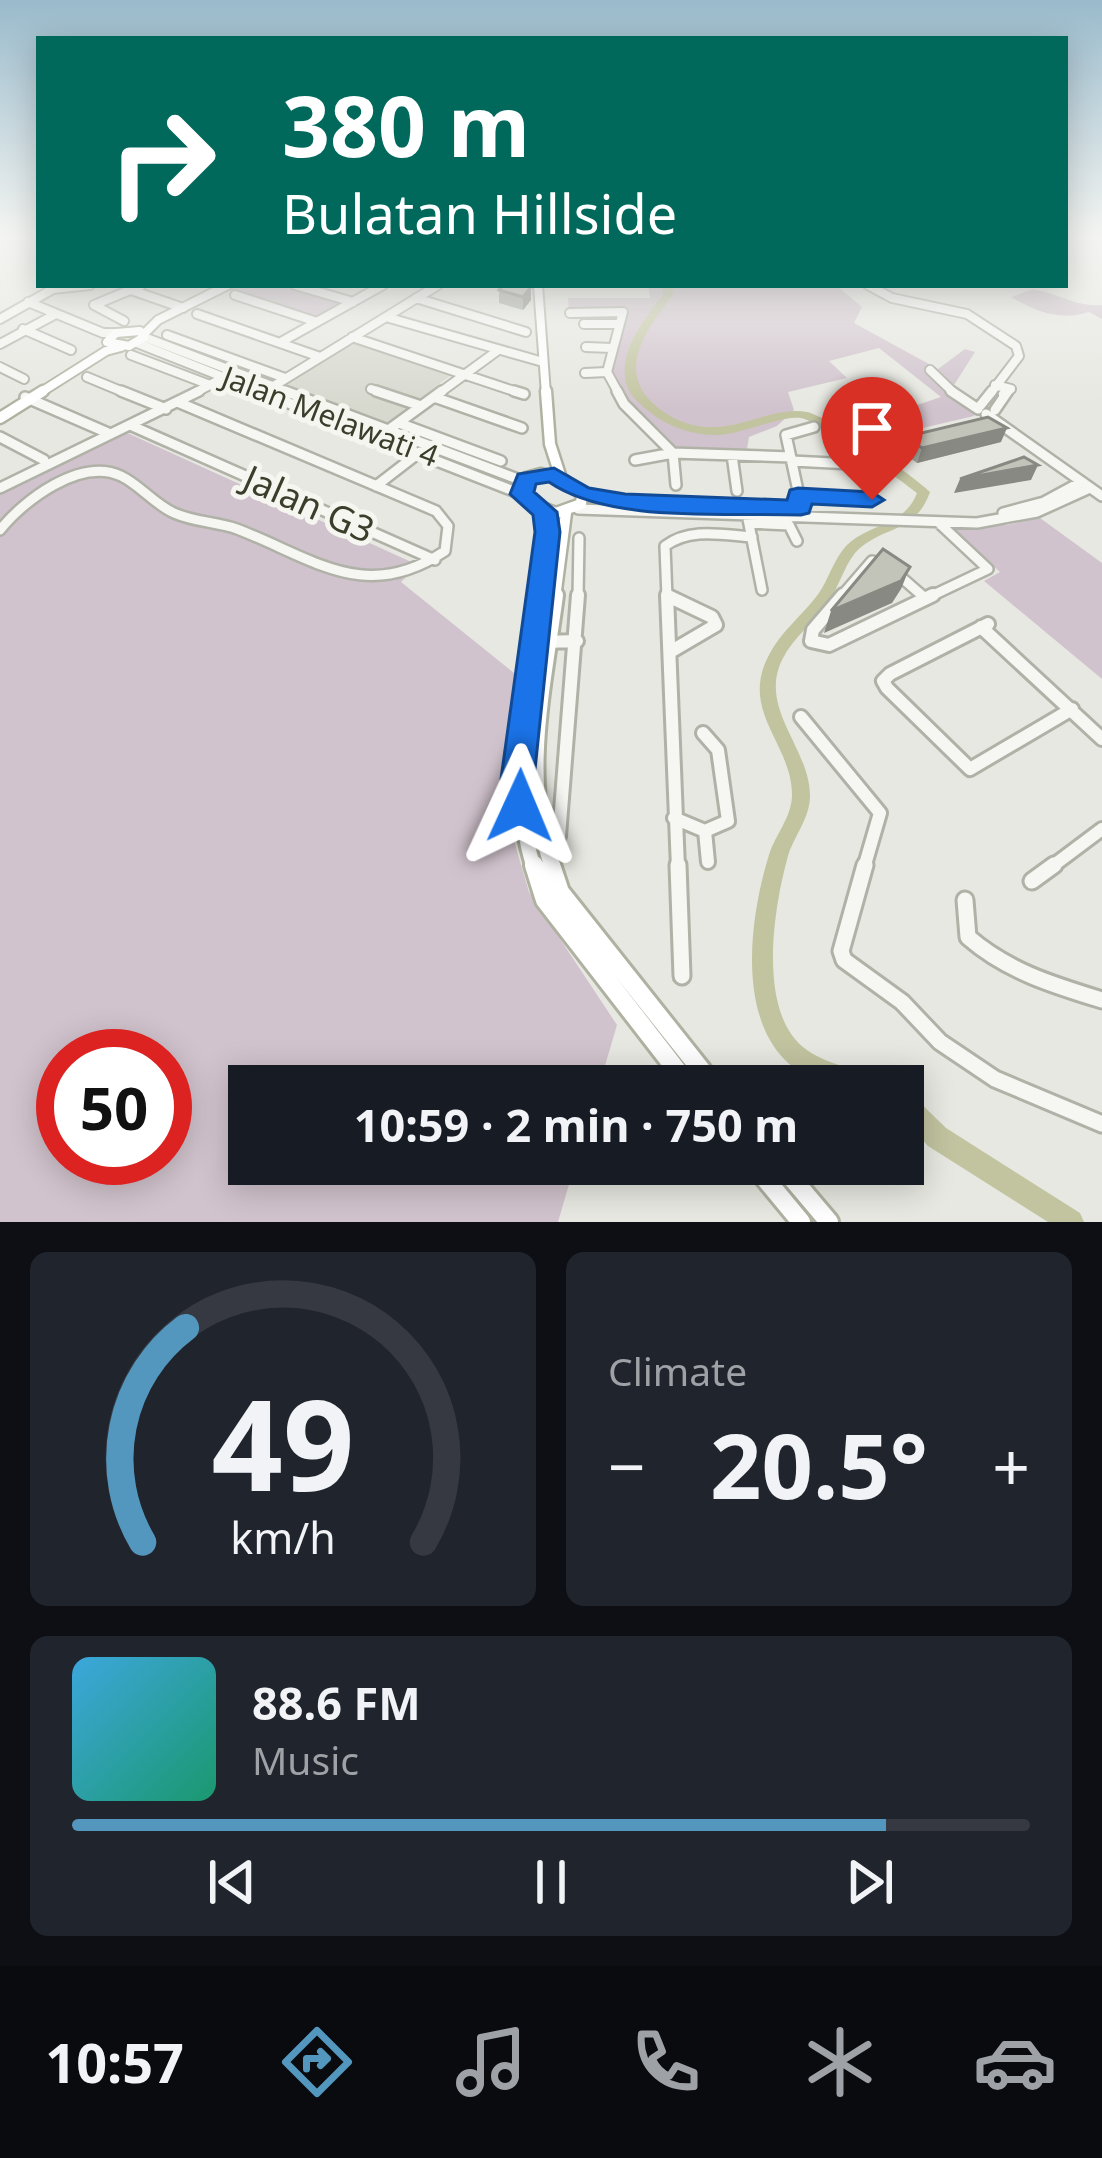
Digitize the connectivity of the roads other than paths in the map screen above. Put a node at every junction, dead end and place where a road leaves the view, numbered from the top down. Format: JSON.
{"nodes":[{"id":1,"x":43,"y":294,"type":"edge"},
{"id":2,"x":122,"y":294,"type":"edge"},
{"id":3,"x":152,"y":294,"type":"edge"},
{"id":4,"x":211,"y":294,"type":"edge"},
{"id":5,"x":326,"y":294,"type":"edge"},
{"id":6,"x":367,"y":294,"type":"edge"},
{"id":7,"x":423,"y":294,"type":"edge"},
{"id":8,"x":539,"y":294,"type":"edge"},
{"id":9,"x":885,"y":294,"type":"edge"},
{"id":10,"x":236,"y":295,"type":"dead end"},
{"id":11,"x":416,"y":298,"type":"junction"},
{"id":12,"x":28,"y":302,"type":"junction"},
{"id":13,"x":353,"y":302,"type":"junction"},
{"id":14,"x":182,"y":308,"type":"junction"},
{"id":15,"x":570,"y":313,"type":"dead end"},
{"id":16,"x":197,"y":314,"type":"dead end"},
{"id":17,"x":55,"y":315,"type":"junction"},
{"id":18,"x":386,"y":317,"type":"junction"},
{"id":19,"x":0,"y":320,"type":"edge"},
{"id":20,"x":317,"y":322,"type":"junction"},
{"id":21,"x":584,"y":324,"type":"dead end"},
{"id":22,"x":619,"y":324,"type":"junction"},
{"id":23,"x":127,"y":326,"type":"junction"},
{"id":24,"x":23,"y":329,"type":"junction"},
{"id":25,"x":526,"y":332,"type":"dead end"},
{"id":26,"x":167,"y":335,"type":"dead end"},
{"id":27,"x":108,"y":337,"type":"junction"},
{"id":28,"x":352,"y":337,"type":"junction"},
{"id":29,"x":142,"y":338,"type":"junction"},
{"id":30,"x":280,"y":342,"type":"junction"},
{"id":31,"x":0,"y":344,"type":"edge"},
{"id":32,"x":121,"y":347,"type":"junction"},
{"id":33,"x":586,"y":347,"type":"dead end"},
{"id":34,"x":612,"y":347,"type":"junction"},
{"id":35,"x":71,"y":350,"type":"dead end"},
{"id":36,"x":497,"y":351,"type":"junction"},
{"id":37,"x":131,"y":356,"type":"dead end"},
{"id":38,"x":320,"y":357,"type":"junction"},
{"id":39,"x":543,"y":362,"type":"junction"},
{"id":40,"x":0,"y":367,"type":"edge"},
{"id":41,"x":930,"y":370,"type":"dead end"},
{"id":42,"x":607,"y":372,"type":"junction"},
{"id":43,"x":466,"y":373,"type":"junction"},
{"id":44,"x":585,"y":373,"type":"dead end"},
{"id":45,"x":229,"y":374,"type":"junction"},
{"id":46,"x":88,"y":377,"type":"dead end"},
{"id":47,"x":286,"y":378,"type":"junction"},
{"id":48,"x":23,"y":379,"type":"dead end"},
{"id":49,"x":210,"y":385,"type":"junction"},
{"id":50,"x":1002,"y":387,"type":"junction"},
{"id":51,"x":269,"y":388,"type":"junction"},
{"id":52,"x":371,"y":389,"type":"dead end"},
{"id":53,"x":524,"y":394,"type":"dead end"},
{"id":54,"x":434,"y":397,"type":"junction"},
{"id":55,"x":27,"y":398,"type":"junction"},
{"id":56,"x":180,"y":403,"type":"junction"},
{"id":57,"x":421,"y":406,"type":"junction"},
{"id":58,"x":166,"y":409,"type":"junction"},
{"id":59,"x":984,"y":410,"type":"junction"},
{"id":60,"x":0,"y":415,"type":"edge"},
{"id":61,"x":399,"y":422,"type":"junction"},
{"id":62,"x":130,"y":425,"type":"junction"},
{"id":63,"x":814,"y":427,"type":"dead end"},
{"id":64,"x":522,"y":428,"type":"dead end"},
{"id":65,"x":384,"y":433,"type":"junction"},
{"id":66,"x":108,"y":434,"type":"junction"},
{"id":67,"x":0,"y":437,"type":"edge"},
{"id":68,"x":550,"y":444,"type":"junction"},
{"id":69,"x":420,"y":452,"type":"junction"},
{"id":70,"x":673,"y":453,"type":"junction"},
{"id":71,"x":732,"y":455,"type":"junction"},
{"id":72,"x":791,"y":459,"type":"junction"},
{"id":73,"x":44,"y":460,"type":"junction"},
{"id":74,"x":635,"y":460,"type":"dead end"},
{"id":75,"x":501,"y":461,"type":"dead end"},
{"id":76,"x":852,"y":464,"type":"dead end"},
{"id":77,"x":561,"y":478,"type":"junction"},
{"id":78,"x":526,"y":484,"type":"junction"},
{"id":79,"x":676,"y":485,"type":"dead end"},
{"id":80,"x":1086,"y":485,"type":"junction"},
{"id":81,"x":376,"y":486,"type":"junction"},
{"id":82,"x":0,"y":488,"type":"edge"},
{"id":83,"x":737,"y":491,"type":"dead end"},
{"id":84,"x":582,"y":494,"type":"junction"},
{"id":85,"x":1102,"y":496,"type":"edge"},
{"id":86,"x":872,"y":500,"type":"dead end"},
{"id":87,"x":801,"y":506,"type":"junction"},
{"id":88,"x":572,"y":511,"type":"junction"},
{"id":89,"x":545,"y":512,"type":"junction"},
{"id":90,"x":748,"y":519,"type":"junction"},
{"id":91,"x":911,"y":519,"type":"junction"},
{"id":92,"x":939,"y":523,"type":"junction"},
{"id":93,"x":0,"y":530,"type":"edge"},
{"id":94,"x":579,"y":538,"type":"dead end"},
{"id":95,"x":797,"y":541,"type":"dead end"},
{"id":96,"x":435,"y":560,"type":"junction"},
{"id":97,"x":762,"y":590,"type":"dead end"},
{"id":98,"x":668,"y":596,"type":"junction"},
{"id":99,"x":925,"y":598,"type":"junction"},
{"id":100,"x":540,"y":641,"type":"junction"},
{"id":101,"x":577,"y":641,"type":"junction"},
{"id":102,"x":670,"y":652,"type":"junction"},
{"id":103,"x":1072,"y":710,"type":"junction"},
{"id":104,"x":801,"y":717,"type":"dead end"},
{"id":105,"x":703,"y":733,"type":"dead end"},
{"id":106,"x":1102,"y":739,"type":"edge"},
{"id":107,"x":674,"y":818,"type":"junction"},
{"id":108,"x":1102,"y":829,"type":"edge"},
{"id":109,"x":705,"y":831,"type":"junction"},
{"id":110,"x":559,"y":836,"type":"dead end"},
{"id":111,"x":708,"y":862,"type":"dead end"},
{"id":112,"x":1032,"y":881,"type":"dead end"},
{"id":113,"x":965,"y":900,"type":"dead end"},
{"id":114,"x":682,"y":976,"type":"dead end"},
{"id":115,"x":1102,"y":1000,"type":"edge"},
{"id":116,"x":672,"y":1065,"type":"edge"},
{"id":117,"x":697,"y":1065,"type":"edge"},
{"id":118,"x":1102,"y":1124,"type":"edge"},
{"id":119,"x":770,"y":1185,"type":"edge"},
{"id":120,"x":798,"y":1185,"type":"edge"},
{"id":121,"x":801,"y":1222,"type":"edge"},
{"id":122,"x":830,"y":1222,"type":"edge"}],
"edges":[{"from":1,"to":12,"type":"street"},
{"from":2,"to":23,"type":"street"},
{"from":3,"to":14,"type":"street"},
{"from":4,"to":14,"type":"main road"},
{"from":5,"to":13,"type":"street"},
{"from":6,"to":13,"type":"street"},
{"from":7,"to":11,"type":"street"},
{"from":8,"to":39,"type":"main road"},
{"from":9,"to":50,"type":"street"},
{"from":10,"to":20,"type":"street"},
{"from":11,"to":18,"type":"street"},
{"from":11,"to":25,"type":"street"},
{"from":12,"to":17,"type":"street"},
{"from":12,"to":19,"type":"street"},
{"from":13,"to":20,"type":"street"},
{"from":14,"to":23,"type":"main road"},
{"from":14,"to":29,"type":"main road"},
{"from":15,"to":22,"type":"street"},
{"from":16,"to":30,"type":"street"},
{"from":17,"to":24,"type":"street"},
{"from":17,"to":27,"type":"street"},
{"from":18,"to":28,"type":"street"},
{"from":18,"to":36,"type":"street"},
{"from":20,"to":30,"type":"street"},
{"from":21,"to":22,"type":"street"},
{"from":22,"to":34,"type":"street"},
{"from":23,"to":27,"type":"main road"},
{"from":23,"to":29,"type":"main road"},
{"from":24,"to":31,"type":"street"},
{"from":24,"to":35,"type":"street"},
{"from":26,"to":47,"type":"street"},
{"from":27,"to":32,"type":"main road"},
{"from":27,"to":55,"type":"main road"},
{"from":28,"to":38,"type":"street"},
{"from":28,"to":43,"type":"street"},
{"from":29,"to":32,"type":"main road"},
{"from":29,"to":45,"type":"street","name":"Jalan Melawati 4"},
{"from":30,"to":38,"type":"street"},
{"from":32,"to":55,"type":"main road"},
{"from":33,"to":34,"type":"street"},
{"from":34,"to":42,"type":"street"},
{"from":36,"to":39,"type":"street"},
{"from":36,"to":43,"type":"street"},
{"from":37,"to":49,"type":"street"},
{"from":38,"to":47,"type":"street"},
{"from":39,"to":68,"type":"main road"},
{"from":40,"to":48,"type":"street"},
{"from":41,"to":59,"type":"street"},
{"from":42,"to":44,"type":"street"},
{"from":42,"to":70,"type":"street"},
{"from":43,"to":53,"type":"street"},
{"from":43,"to":54,"type":"street"},
{"from":45,"to":49,"type":"street"},
{"from":45,"to":51,"type":"street","name":"Jalan Melawati 4"},
{"from":46,"to":58,"type":"street"},
{"from":47,"to":51,"type":"street"},
{"from":49,"to":56,"type":"street"},
{"from":50,"to":59,"type":"street"},
{"from":50,"to":59,"type":"street"},
{"from":51,"to":65,"type":"street","name":"Jalan Melawati 4"},
{"from":52,"to":57,"type":"street"},
{"from":54,"to":57,"type":"street"},
{"from":54,"to":64,"type":"street"},
{"from":55,"to":60,"type":"main road"},
{"from":55,"to":66,"type":"street"},
{"from":56,"to":58,"type":"street"},
{"from":56,"to":81,"type":"street"},
{"from":57,"to":61,"type":"street"},
{"from":58,"to":62,"type":"street"},
{"from":59,"to":80,"type":"street"},
{"from":61,"to":65,"type":"street"},
{"from":61,"to":75,"type":"street"},
{"from":62,"to":66,"type":"street"},
{"from":62,"to":96,"type":"street","name":"Jalan G3"},
{"from":63,"to":72,"type":"street"},
{"from":65,"to":69,"type":"street","name":"Jalan Melawati 4"},
{"from":65,"to":78,"type":"street","name":"Jalan Melawati 4"},
{"from":66,"to":73,"type":"street"},
{"from":67,"to":73,"type":"street"},
{"from":68,"to":77,"type":"main road"},
{"from":68,"to":78,"type":"main road"},
{"from":69,"to":78,"type":"street","name":"Jalan Melawati 4"},
{"from":69,"to":81,"type":"street"},
{"from":70,"to":71,"type":"street"},
{"from":70,"to":74,"type":"street"},
{"from":70,"to":79,"type":"street"},
{"from":71,"to":72,"type":"street"},
{"from":71,"to":83,"type":"street"},
{"from":72,"to":76,"type":"street"},
{"from":72,"to":87,"type":"street"},
{"from":73,"to":82,"type":"street"},
{"from":77,"to":78,"type":"main road"},
{"from":77,"to":84,"type":"main road"},
{"from":78,"to":89,"type":"main road"},
{"from":80,"to":85,"type":"street"},
{"from":80,"to":91,"type":"street"},
{"from":80,"to":92,"type":"street"},
{"from":81,"to":96,"type":"street"},
{"from":84,"to":88,"type":"main road"},
{"from":84,"to":90,"type":"street"},
{"from":86,"to":87,"type":"street"},
{"from":87,"to":90,"type":"street"},
{"from":87,"to":91,"type":"street"},
{"from":88,"to":89,"type":"main road"},
{"from":88,"to":90,"type":"street"},
{"from":88,"to":100,"type":"main road"},
{"from":89,"to":100,"type":"main road"},
{"from":90,"to":95,"type":"street"},
{"from":90,"to":97,"type":"street"},
{"from":90,"to":98,"type":"street"},
{"from":91,"to":92,"type":"street"},
{"from":92,"to":99,"type":"street"},
{"from":93,"to":96,"type":"street"},
{"from":94,"to":101,"type":"street"},
{"from":98,"to":102,"type":"street"},
{"from":98,"to":102,"type":"street"},
{"from":99,"to":99,"type":"street"},
{"from":100,"to":101,"type":"street"},
{"from":100,"to":116,"type":"main road"},
{"from":100,"to":117,"type":"main road"},
{"from":101,"to":110,"type":"street"},
{"from":102,"to":107,"type":"street"},
{"from":103,"to":103,"type":"street"},
{"from":103,"to":106,"type":"street"},
{"from":104,"to":118,"type":"street"},
{"from":105,"to":109,"type":"street"},
{"from":107,"to":109,"type":"street"},
{"from":107,"to":114,"type":"street"},
{"from":108,"to":112,"type":"street"},
{"from":109,"to":111,"type":"street"},
{"from":113,"to":115,"type":"street"},
{"from":119,"to":121,"type":"main road"},
{"from":120,"to":122,"type":"main road"}]}
